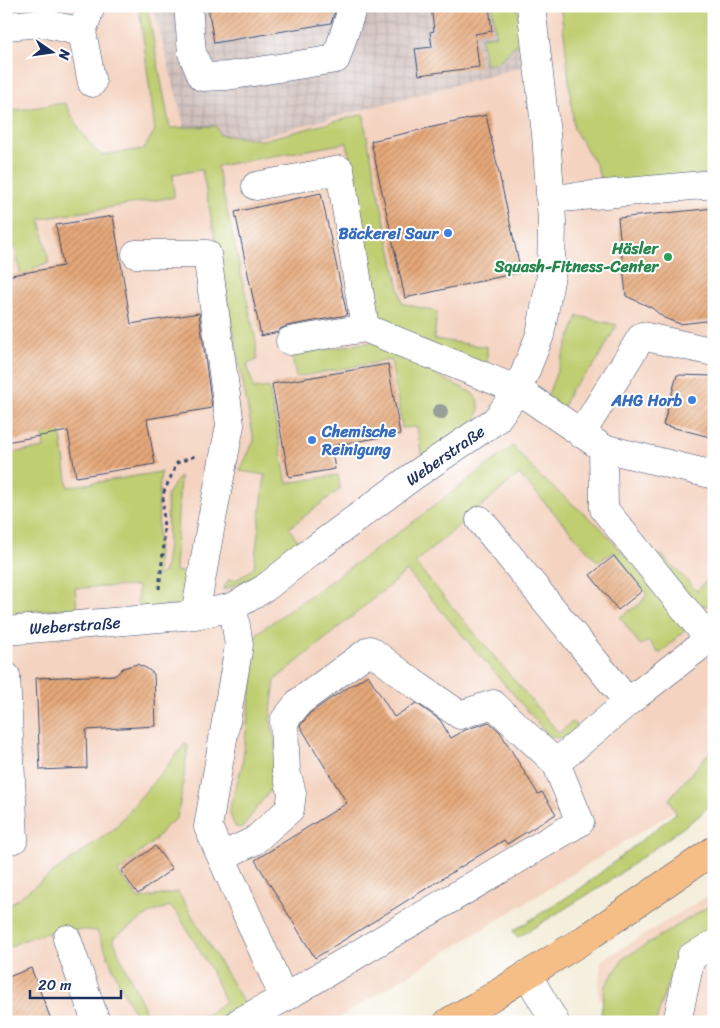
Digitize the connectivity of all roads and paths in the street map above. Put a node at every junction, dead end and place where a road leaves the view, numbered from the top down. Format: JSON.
{"nodes":[{"id":1,"x":91,"y":6,"type":"edge"},
{"id":2,"x":188,"y":6,"type":"edge"},
{"id":3,"x":353,"y":6,"type":"edge"},
{"id":4,"x":531,"y":6,"type":"edge"},
{"id":5,"x":6,"y":26,"type":"edge"},
{"id":6,"x":82,"y":32,"type":"junction"},
{"id":7,"x":92,"y":83,"type":"dead end"},
{"id":8,"x":714,"y":184,"type":"edge"},
{"id":9,"x":256,"y":186,"type":"dead end"},
{"id":10,"x":550,"y":199,"type":"junction"},
{"id":11,"x":136,"y":254,"type":"dead end"},
{"id":12,"x":365,"y":328,"type":"junction"},
{"id":13,"x":290,"y":341,"type":"dead end"},
{"id":14,"x":714,"y":352,"type":"edge"},
{"id":15,"x":518,"y":390,"type":"junction"},
{"id":16,"x":592,"y":441,"type":"junction"},
{"id":17,"x":226,"y":445,"type":"junction"},
{"id":18,"x":714,"y":475,"type":"edge"},
{"id":19,"x":480,"y":520,"type":"dead end"},
{"id":20,"x":233,"y":607,"type":"junction"},
{"id":21,"x":196,"y":615,"type":"junction"},
{"id":22,"x":157,"y":619,"type":"junction"},
{"id":23,"x":6,"y":630,"type":"edge"},
{"id":24,"x":711,"y":640,"type":"edge"},
{"id":25,"x":6,"y":687,"type":"edge"},
{"id":26,"x":628,"y":702,"type":"junction"},
{"id":27,"x":556,"y":763,"type":"junction"},
{"id":28,"x":6,"y":840,"type":"edge"},
{"id":29,"x":714,"y":850,"type":"edge"},
{"id":30,"x":222,"y":856,"type":"junction"},
{"id":31,"x":67,"y":939,"type":"dead end"},
{"id":32,"x":714,"y":944,"type":"edge"},
{"id":33,"x":527,"y":974,"type":"junction"},
{"id":34,"x":284,"y":998,"type":"junction"},
{"id":35,"x":96,"y":1022,"type":"edge"},
{"id":36,"x":239,"y":1022,"type":"edge"},
{"id":37,"x":448,"y":1022,"type":"edge"},
{"id":38,"x":556,"y":1022,"type":"edge"},
{"id":39,"x":677,"y":1022,"type":"edge"}],
"edges":[{"from":1,"to":6,"type":"street"},
{"from":2,"to":3,"type":"street"},
{"from":4,"to":10,"type":"street","name":"Weberstraße"},
{"from":5,"to":6,"type":"street"},
{"from":6,"to":7,"type":"street"},
{"from":8,"to":10,"type":"street"},
{"from":9,"to":12,"type":"street"},
{"from":10,"to":15,"type":"street","name":"Weberstraße"},
{"from":11,"to":17,"type":"street"},
{"from":12,"to":13,"type":"street"},
{"from":12,"to":15,"type":"street"},
{"from":14,"to":16,"type":"street"},
{"from":15,"to":16,"type":"street"},
{"from":15,"to":20,"type":"street","name":"Weberstraße"},
{"from":16,"to":18,"type":"street"},
{"from":16,"to":24,"type":"street"},
{"from":17,"to":21,"type":"street"},
{"from":17,"to":22,"type":"path"},
{"from":19,"to":26,"type":"street"},
{"from":20,"to":21,"type":"street","name":"Weberstraße"},
{"from":20,"to":30,"type":"street"},
{"from":21,"to":22,"type":"street","name":"Weberstraße"},
{"from":22,"to":23,"type":"street","name":"Weberstraße"},
{"from":24,"to":26,"type":"street"},
{"from":25,"to":28,"type":"street"},
{"from":26,"to":27,"type":"street"},
{"from":27,"to":30,"type":"street"},
{"from":27,"to":34,"type":"street"},
{"from":29,"to":33,"type":"main road"},
{"from":30,"to":34,"type":"street"},
{"from":31,"to":35,"type":"street"},
{"from":32,"to":39,"type":"street"},
{"from":33,"to":37,"type":"main road"},
{"from":33,"to":38,"type":"street"},
{"from":34,"to":36,"type":"street"}]}
